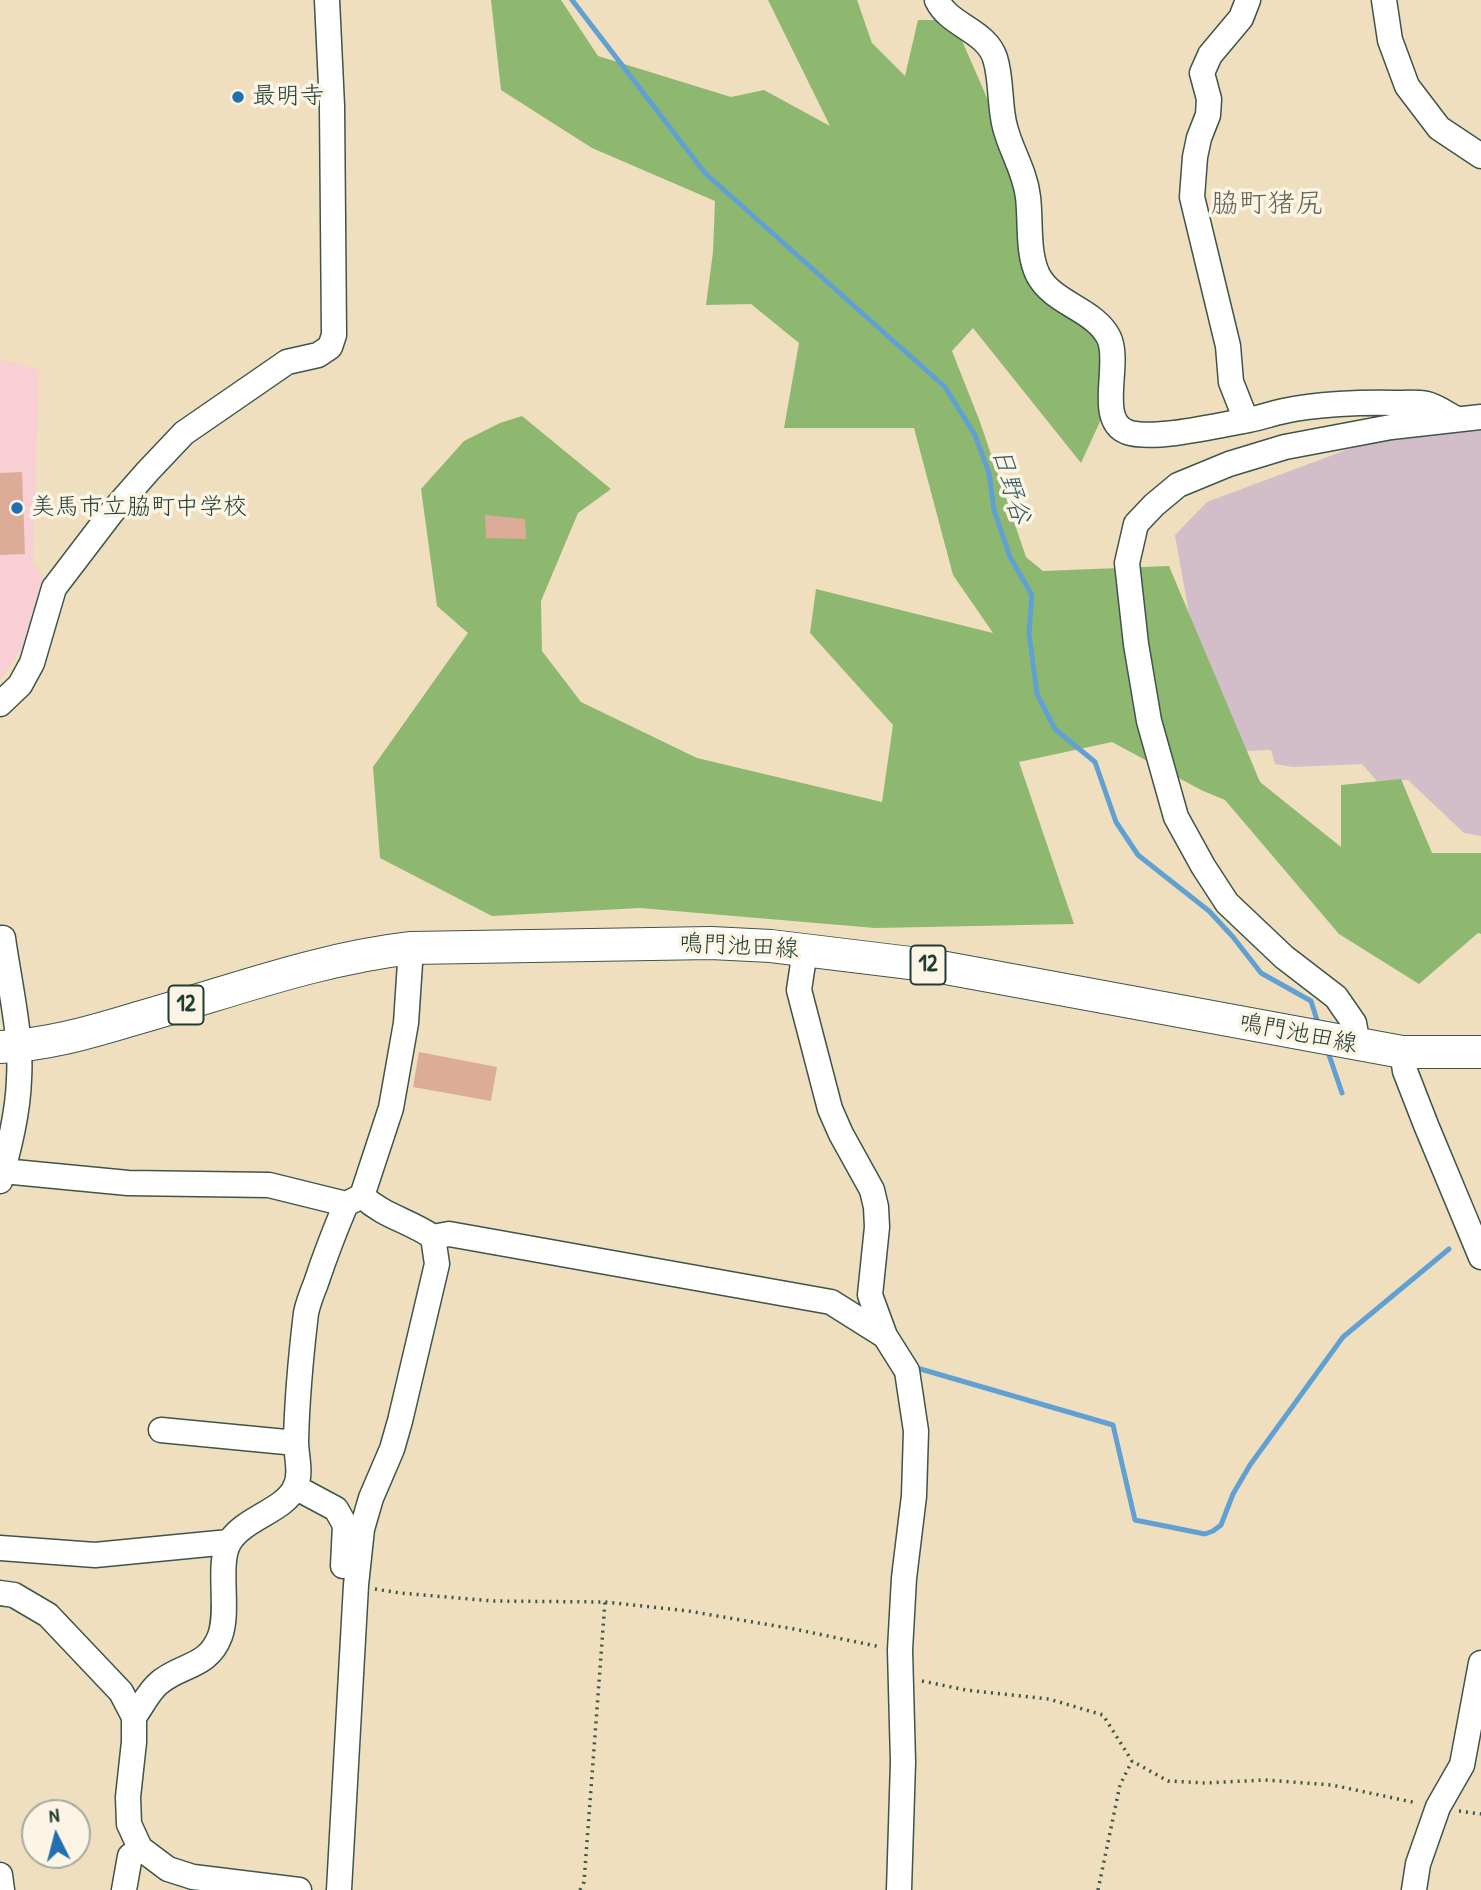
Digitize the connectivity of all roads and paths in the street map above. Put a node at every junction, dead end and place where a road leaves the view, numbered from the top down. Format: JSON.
{"nodes":[{"id":1,"x":327,"y":0,"type":"edge"},
{"id":2,"x":937,"y":0,"type":"edge"},
{"id":3,"x":1248,"y":0,"type":"edge"},
{"id":4,"x":1384,"y":0,"type":"edge"},
{"id":5,"x":1481,"y":156,"type":"edge"},
{"id":6,"x":1481,"y":417,"type":"edge"},
{"id":7,"x":1455,"y":418,"type":"junction"},
{"id":8,"x":1246,"y":420,"type":"junction"},
{"id":9,"x":0,"y":704,"type":"edge"},
{"id":10,"x":4,"y":938,"type":"dead end"},
{"id":11,"x":411,"y":948,"type":"junction"},
{"id":12,"x":805,"y":950,"type":"junction"},
{"id":13,"x":1358,"y":1045,"type":"junction"},
{"id":14,"x":9,"y":1047,"type":"edge"},
{"id":15,"x":1402,"y":1052,"type":"junction"},
{"id":16,"x":1481,"y":1052,"type":"edge"},
{"id":17,"x":1,"y":1176,"type":"edge"},
{"id":18,"x":354,"y":1200,"type":"junction"},
{"id":19,"x":433,"y":1237,"type":"junction"},
{"id":20,"x":1481,"y":1256,"type":"edge"},
{"id":21,"x":885,"y":1336,"type":"junction"},
{"id":22,"x":161,"y":1430,"type":"dead end"},
{"id":23,"x":296,"y":1443,"type":"junction"},
{"id":24,"x":295,"y":1487,"type":"junction"},
{"id":25,"x":229,"y":1542,"type":"junction"},
{"id":26,"x":0,"y":1548,"type":"edge"},
{"id":27,"x":356,"y":1585,"type":"junction"},
{"id":28,"x":0,"y":1593,"type":"edge"},
{"id":29,"x":604,"y":1602,"type":"junction"},
{"id":30,"x":900,"y":1650,"type":"junction"},
{"id":31,"x":1481,"y":1663,"type":"edge"},
{"id":32,"x":901,"y":1676,"type":"junction"},
{"id":33,"x":134,"y":1717,"type":"junction"},
{"id":34,"x":1132,"y":1761,"type":"junction"},
{"id":35,"x":1438,"y":1807,"type":"junction"},
{"id":36,"x":140,"y":1848,"type":"junction"},
{"id":37,"x":0,"y":1875,"type":"edge"},
{"id":38,"x":2,"y":1890,"type":"edge"},
{"id":39,"x":124,"y":1890,"type":"edge"},
{"id":40,"x":299,"y":1890,"type":"edge"},
{"id":41,"x":339,"y":1890,"type":"edge"},
{"id":42,"x":580,"y":1890,"type":"edge"},
{"id":43,"x":899,"y":1890,"type":"edge"},
{"id":44,"x":1098,"y":1890,"type":"edge"},
{"id":45,"x":1414,"y":1890,"type":"edge"}],
"edges":[{"from":1,"to":9,"type":"street"},
{"from":2,"to":8,"type":"street"},
{"from":3,"to":8,"type":"street"},
{"from":4,"to":5,"type":"street"},
{"from":6,"to":7,"type":"street"},
{"from":7,"to":8,"type":"street"},
{"from":7,"to":13,"type":"street"},
{"from":10,"to":14,"type":"street"},
{"from":11,"to":12,"type":"main road","name":"鳴門池田線","number":"12"},
{"from":11,"to":14,"type":"main road","name":"鳴門池田線","number":"12"},
{"from":11,"to":18,"type":"street"},
{"from":12,"to":13,"type":"main road","name":"鳴門池田線","number":"12"},
{"from":12,"to":21,"type":"street"},
{"from":13,"to":15,"type":"main road","name":"鳴門池田線","number":"12"},
{"from":14,"to":17,"type":"street"},
{"from":15,"to":16,"type":"main road","name":"鳴門池田線","number":"12"},
{"from":15,"to":20,"type":"street"},
{"from":17,"to":18,"type":"street"},
{"from":18,"to":19,"type":"street"},
{"from":18,"to":23,"type":"street"},
{"from":19,"to":21,"type":"street"},
{"from":19,"to":27,"type":"street"},
{"from":21,"to":30,"type":"street"},
{"from":22,"to":23,"type":"street"},
{"from":23,"to":24,"type":"street"},
{"from":24,"to":25,"type":"street"},
{"from":24,"to":27,"type":"street"},
{"from":25,"to":26,"type":"street"},
{"from":25,"to":33,"type":"street"},
{"from":27,"to":29,"type":"path"},
{"from":27,"to":41,"type":"street"},
{"from":28,"to":33,"type":"street"},
{"from":29,"to":30,"type":"path"},
{"from":29,"to":42,"type":"path"},
{"from":30,"to":32,"type":"street"},
{"from":31,"to":35,"type":"street"},
{"from":32,"to":34,"type":"path"},
{"from":32,"to":43,"type":"street"},
{"from":33,"to":36,"type":"street"},
{"from":34,"to":35,"type":"path"},
{"from":34,"to":44,"type":"path"},
{"from":35,"to":45,"type":"street"},
{"from":36,"to":39,"type":"street"},
{"from":36,"to":40,"type":"street"},
{"from":37,"to":38,"type":"street"}]}
